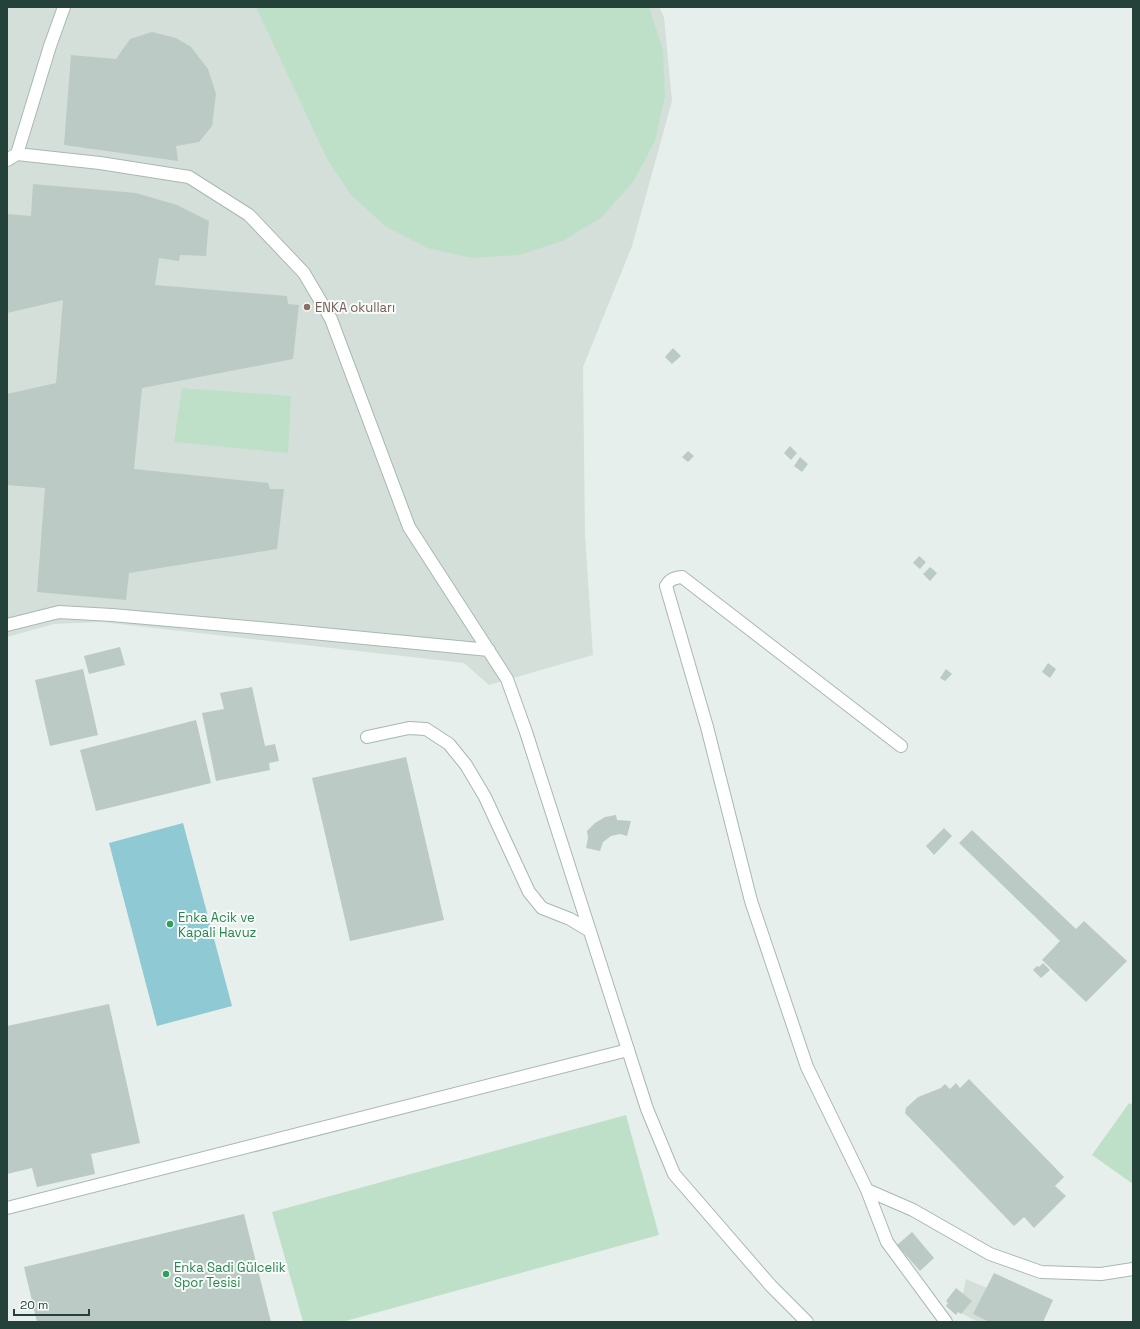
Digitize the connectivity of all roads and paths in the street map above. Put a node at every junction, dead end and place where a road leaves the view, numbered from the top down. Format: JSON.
{"nodes":[{"id":1,"x":64,"y":7,"type":"edge"},
{"id":2,"x":12,"y":157,"type":"edge"},
{"id":3,"x":7,"y":625,"type":"edge"},
{"id":4,"x":489,"y":650,"type":"junction"},
{"id":5,"x":367,"y":737,"type":"dead end"},
{"id":6,"x":901,"y":746,"type":"dead end"},
{"id":7,"x":590,"y":931,"type":"junction"},
{"id":8,"x":628,"y":1050,"type":"junction"},
{"id":9,"x":867,"y":1190,"type":"junction"},
{"id":10,"x":7,"y":1208,"type":"edge"},
{"id":11,"x":1133,"y":1269,"type":"edge"},
{"id":12,"x":807,"y":1322,"type":"edge"},
{"id":13,"x":946,"y":1322,"type":"edge"}],
"edges":[{"from":1,"to":2,"type":"street"},
{"from":2,"to":4,"type":"street"},
{"from":3,"to":4,"type":"street"},
{"from":4,"to":7,"type":"street"},
{"from":5,"to":7,"type":"street"},
{"from":6,"to":9,"type":"street"},
{"from":7,"to":8,"type":"street"},
{"from":8,"to":10,"type":"street"},
{"from":8,"to":12,"type":"street"},
{"from":9,"to":11,"type":"street"},
{"from":9,"to":13,"type":"street"}]}
